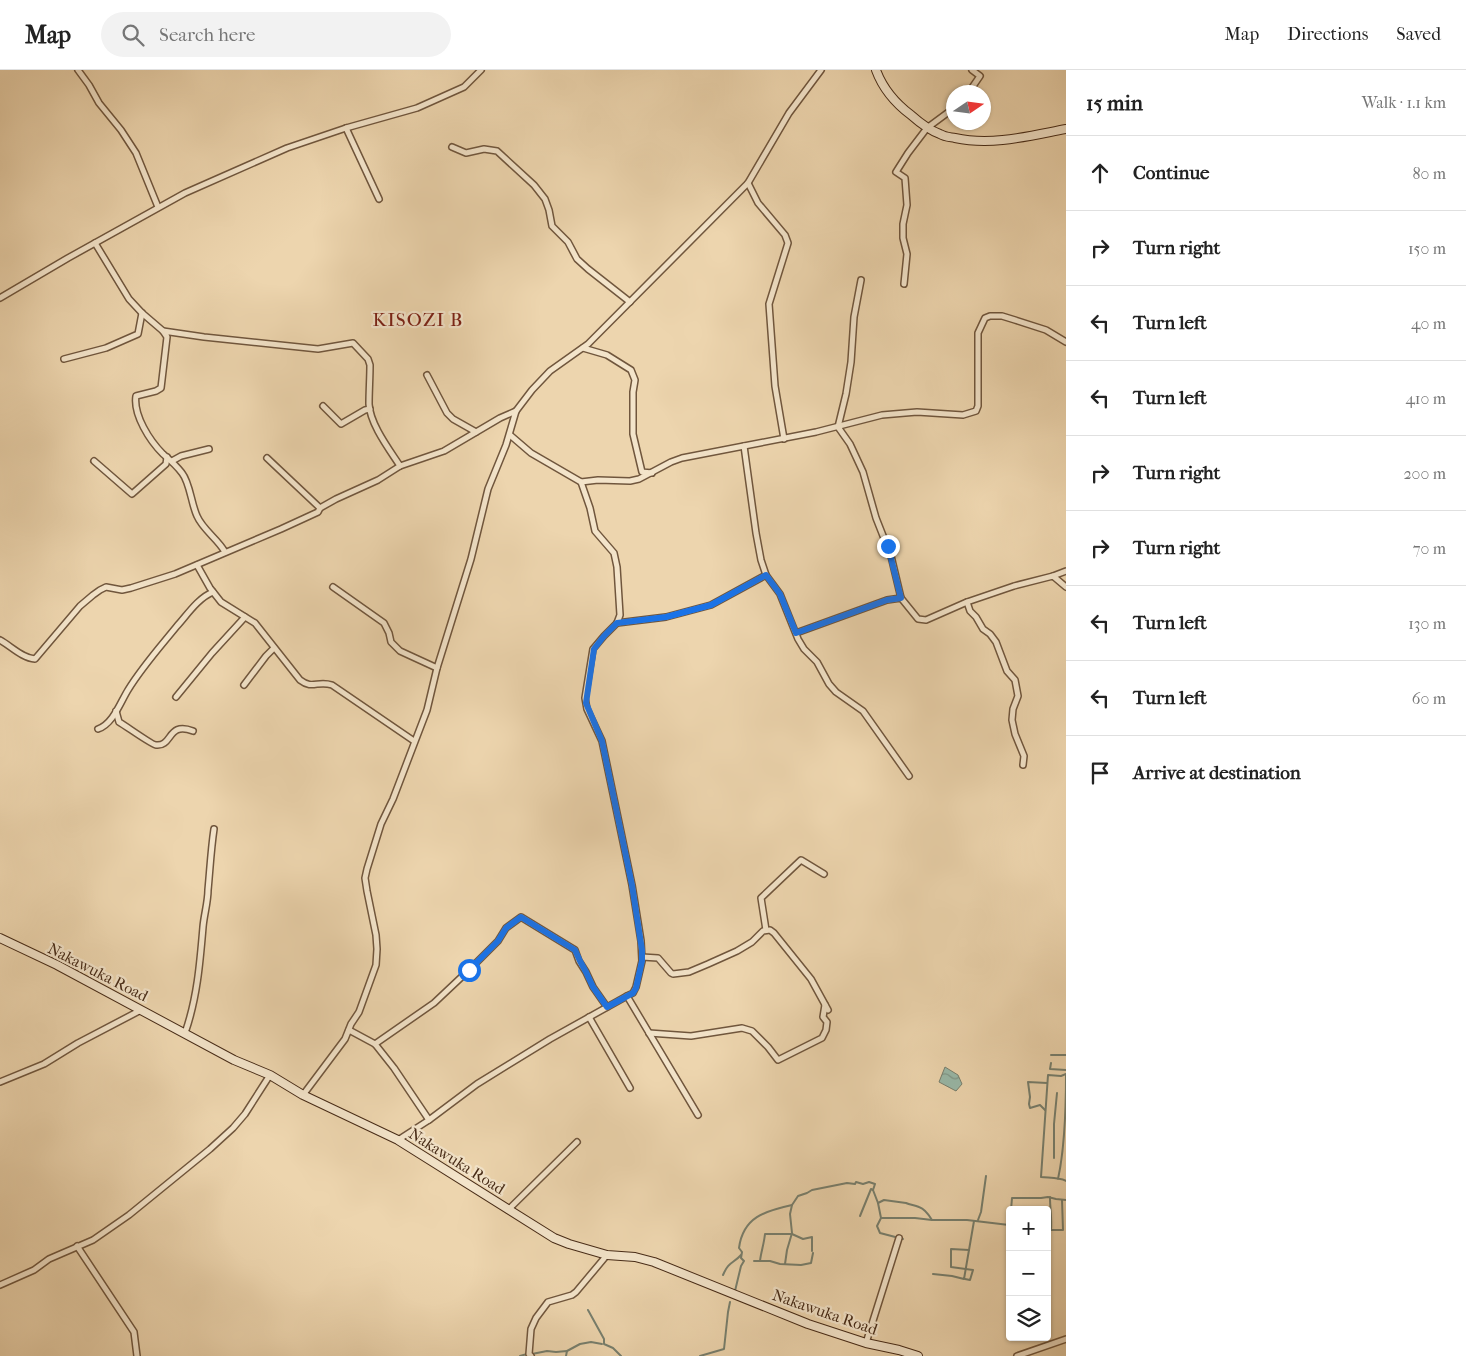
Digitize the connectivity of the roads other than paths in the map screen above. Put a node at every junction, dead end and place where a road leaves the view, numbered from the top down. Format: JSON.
{"nodes":[{"id":1,"x":78,"y":70,"type":"edge"},
{"id":2,"x":481,"y":70,"type":"edge"},
{"id":3,"x":820,"y":70,"type":"edge"},
{"id":4,"x":876,"y":70,"type":"edge"},
{"id":5,"x":972,"y":70,"type":"edge"},
{"id":6,"x":974,"y":85,"type":"edge"},
{"id":7,"x":946,"y":114,"type":"edge"},
{"id":8,"x":346,"y":128,"type":"junction"},
{"id":9,"x":927,"y":128,"type":"junction"},
{"id":10,"x":1066,"y":129,"type":"edge"},
{"id":11,"x":452,"y":147,"type":"dead end"},
{"id":12,"x":748,"y":183,"type":"junction"},
{"id":13,"x":379,"y":199,"type":"dead end"},
{"id":14,"x":158,"y":207,"type":"junction"},
{"id":15,"x":95,"y":243,"type":"junction"},
{"id":16,"x":861,"y":280,"type":"dead end"},
{"id":17,"x":904,"y":284,"type":"dead end"},
{"id":18,"x":1,"y":296,"type":"edge"},
{"id":19,"x":630,"y":302,"type":"junction"},
{"id":20,"x":142,"y":313,"type":"junction"},
{"id":21,"x":163,"y":331,"type":"junction"},
{"id":22,"x":1066,"y":342,"type":"edge"},
{"id":23,"x":583,"y":348,"type":"junction"},
{"id":24,"x":64,"y":359,"type":"dead end"},
{"id":25,"x":427,"y":375,"type":"dead end"},
{"id":26,"x":323,"y":406,"type":"dead end"},
{"id":27,"x":370,"y":409,"type":"junction"},
{"id":28,"x":516,"y":411,"type":"junction"},
{"id":29,"x":500,"y":418,"type":"junction"},
{"id":30,"x":512,"y":425,"type":"junction"},
{"id":31,"x":838,"y":427,"type":"junction"},
{"id":32,"x":476,"y":432,"type":"junction"},
{"id":33,"x":510,"y":435,"type":"junction"},
{"id":34,"x":784,"y":438,"type":"junction"},
{"id":35,"x":744,"y":446,"type":"junction"},
{"id":36,"x":209,"y":449,"type":"dead end"},
{"id":37,"x":167,"y":457,"type":"junction"},
{"id":38,"x":267,"y":458,"type":"dead end"},
{"id":39,"x":94,"y":461,"type":"dead end"},
{"id":40,"x":172,"y":461,"type":"junction"},
{"id":41,"x":400,"y":466,"type":"junction"},
{"id":42,"x":652,"y":472,"type":"junction"},
{"id":43,"x":581,"y":482,"type":"junction"},
{"id":44,"x":320,"y":508,"type":"junction"},
{"id":45,"x":225,"y":552,"type":"junction"},
{"id":46,"x":197,"y":565,"type":"junction"},
{"id":47,"x":1066,"y":571,"type":"edge"},
{"id":48,"x":766,"y":575,"type":"junction"},
{"id":49,"x":1053,"y":576,"type":"junction"},
{"id":50,"x":333,"y":587,"type":"dead end"},
{"id":51,"x":1066,"y":587,"type":"edge"},
{"id":52,"x":213,"y":592,"type":"junction"},
{"id":53,"x":901,"y":598,"type":"junction"},
{"id":54,"x":967,"y":602,"type":"junction"},
{"id":55,"x":245,"y":617,"type":"junction"},
{"id":56,"x":617,"y":623,"type":"junction"},
{"id":57,"x":796,"y":633,"type":"junction"},
{"id":58,"x":0,"y":640,"type":"edge"},
{"id":59,"x":274,"y":648,"type":"junction"},
{"id":60,"x":437,"y":668,"type":"junction"},
{"id":61,"x":244,"y":685,"type":"dead end"},
{"id":62,"x":176,"y":697,"type":"dead end"},
{"id":63,"x":116,"y":711,"type":"junction"},
{"id":64,"x":98,"y":729,"type":"dead end"},
{"id":65,"x":193,"y":731,"type":"dead end"},
{"id":66,"x":414,"y":741,"type":"junction"},
{"id":67,"x":1023,"y":765,"type":"dead end"},
{"id":68,"x":909,"y":776,"type":"dead end"},
{"id":69,"x":214,"y":829,"type":"dead end"},
{"id":70,"x":824,"y":874,"type":"dead end"},
{"id":71,"x":766,"y":930,"type":"junction"},
{"id":72,"x":0,"y":938,"type":"edge"},
{"id":73,"x":642,"y":957,"type":"junction"},
{"id":74,"x":627,"y":996,"type":"junction"},
{"id":75,"x":607,"y":1007,"type":"junction"},
{"id":76,"x":141,"y":1010,"type":"junction"},
{"id":77,"x":589,"y":1016,"type":"junction"},
{"id":78,"x":349,"y":1030,"type":"junction"},
{"id":79,"x":185,"y":1033,"type":"junction"},
{"id":80,"x":649,"y":1033,"type":"junction"},
{"id":81,"x":375,"y":1044,"type":"junction"},
{"id":82,"x":270,"y":1075,"type":"junction"},
{"id":83,"x":0,"y":1082,"type":"edge"},
{"id":84,"x":630,"y":1088,"type":"dead end"},
{"id":85,"x":303,"y":1095,"type":"junction"},
{"id":86,"x":698,"y":1115,"type":"dead end"},
{"id":87,"x":429,"y":1120,"type":"junction"},
{"id":88,"x":398,"y":1140,"type":"junction"},
{"id":89,"x":577,"y":1142,"type":"dead end"},
{"id":90,"x":508,"y":1210,"type":"junction"},
{"id":91,"x":899,"y":1238,"type":"dead end"},
{"id":92,"x":77,"y":1246,"type":"junction"},
{"id":93,"x":607,"y":1255,"type":"junction"},
{"id":94,"x":0,"y":1285,"type":"edge"},
{"id":95,"x":1066,"y":1339,"type":"edge"},
{"id":96,"x":866,"y":1343,"type":"junction"},
{"id":97,"x":137,"y":1356,"type":"edge"},
{"id":98,"x":531,"y":1356,"type":"edge"},
{"id":99,"x":918,"y":1356,"type":"edge"},
{"id":100,"x":1017,"y":1356,"type":"edge"}],
"edges":[{"from":1,"to":14,"type":"street"},
{"from":2,"to":8,"type":"street"},
{"from":3,"to":12,"type":"street"},
{"from":4,"to":9,"type":"main road"},
{"from":5,"to":6,"type":"street"},
{"from":7,"to":9,"type":"street"},
{"from":8,"to":13,"type":"street"},
{"from":8,"to":14,"type":"street"},
{"from":9,"to":10,"type":"main road"},
{"from":9,"to":17,"type":"street"},
{"from":11,"to":19,"type":"street"},
{"from":12,"to":19,"type":"street"},
{"from":12,"to":34,"type":"street"},
{"from":14,"to":15,"type":"street"},
{"from":15,"to":18,"type":"street"},
{"from":15,"to":20,"type":"street"},
{"from":16,"to":31,"type":"street"},
{"from":19,"to":23,"type":"street"},
{"from":20,"to":21,"type":"street"},
{"from":20,"to":24,"type":"street"},
{"from":21,"to":27,"type":"street"},
{"from":21,"to":37,"type":"street"},
{"from":22,"to":31,"type":"street"},
{"from":23,"to":28,"type":"street"},
{"from":23,"to":42,"type":"street"},
{"from":25,"to":32,"type":"street"},
{"from":26,"to":27,"type":"street"},
{"from":27,"to":41,"type":"street"},
{"from":28,"to":29,"type":"street"},
{"from":28,"to":30,"type":"street"},
{"from":29,"to":30,"type":"street"},
{"from":29,"to":32,"type":"street"},
{"from":30,"to":33,"type":"street"},
{"from":31,"to":34,"type":"street"},
{"from":31,"to":53,"type":"street"},
{"from":32,"to":41,"type":"street"},
{"from":33,"to":43,"type":"street"},
{"from":33,"to":60,"type":"street"},
{"from":34,"to":35,"type":"street"},
{"from":35,"to":42,"type":"street"},
{"from":35,"to":48,"type":"street"},
{"from":36,"to":40,"type":"street"},
{"from":37,"to":39,"type":"street"},
{"from":37,"to":40,"type":"street"},
{"from":38,"to":44,"type":"street"},
{"from":40,"to":45,"type":"street"},
{"from":41,"to":44,"type":"street"},
{"from":42,"to":43,"type":"street"},
{"from":43,"to":56,"type":"street"},
{"from":44,"to":45,"type":"street"},
{"from":45,"to":46,"type":"street"},
{"from":46,"to":52,"type":"street"},
{"from":46,"to":58,"type":"street"},
{"from":47,"to":49,"type":"street"},
{"from":48,"to":56,"type":"street"},
{"from":48,"to":57,"type":"street"},
{"from":49,"to":51,"type":"street"},
{"from":49,"to":54,"type":"street"},
{"from":50,"to":60,"type":"street"},
{"from":52,"to":55,"type":"street"},
{"from":52,"to":63,"type":"street"},
{"from":53,"to":54,"type":"street"},
{"from":53,"to":57,"type":"street"},
{"from":54,"to":67,"type":"street"},
{"from":55,"to":59,"type":"street"},
{"from":55,"to":62,"type":"street"},
{"from":56,"to":73,"type":"street"},
{"from":57,"to":68,"type":"street"},
{"from":59,"to":61,"type":"street"},
{"from":59,"to":66,"type":"street"},
{"from":60,"to":66,"type":"street"},
{"from":63,"to":64,"type":"street"},
{"from":63,"to":65,"type":"street"},
{"from":66,"to":78,"type":"street"},
{"from":69,"to":79,"type":"street"},
{"from":70,"to":71,"type":"street"},
{"from":71,"to":73,"type":"street"},
{"from":71,"to":80,"type":"street"},
{"from":72,"to":76,"type":"main road","name":"Nakawuka Road"},
{"from":73,"to":74,"type":"street"},
{"from":74,"to":75,"type":"street"},
{"from":74,"to":80,"type":"street"},
{"from":75,"to":77,"type":"street"},
{"from":75,"to":81,"type":"street"},
{"from":76,"to":79,"type":"main road","name":"Nakawuka Road"},
{"from":76,"to":83,"type":"street"},
{"from":77,"to":84,"type":"street"},
{"from":77,"to":87,"type":"street"},
{"from":78,"to":81,"type":"street"},
{"from":78,"to":85,"type":"street"},
{"from":79,"to":82,"type":"main road","name":"Nakawuka Road"},
{"from":80,"to":86,"type":"street"},
{"from":81,"to":87,"type":"street"},
{"from":82,"to":85,"type":"main road","name":"Nakawuka Road"},
{"from":82,"to":92,"type":"street"},
{"from":85,"to":88,"type":"main road","name":"Nakawuka Road"},
{"from":87,"to":88,"type":"street"},
{"from":88,"to":90,"type":"main road","name":"Nakawuka Road"},
{"from":89,"to":90,"type":"street"},
{"from":90,"to":93,"type":"main road","name":"Nakawuka Road"},
{"from":91,"to":96,"type":"street"},
{"from":92,"to":94,"type":"street"},
{"from":92,"to":97,"type":"street"},
{"from":93,"to":96,"type":"main road","name":"Nakawuka Road"},
{"from":93,"to":98,"type":"street"},
{"from":95,"to":100,"type":"street"},
{"from":96,"to":99,"type":"main road","name":"Nakawuka Road"}]}
